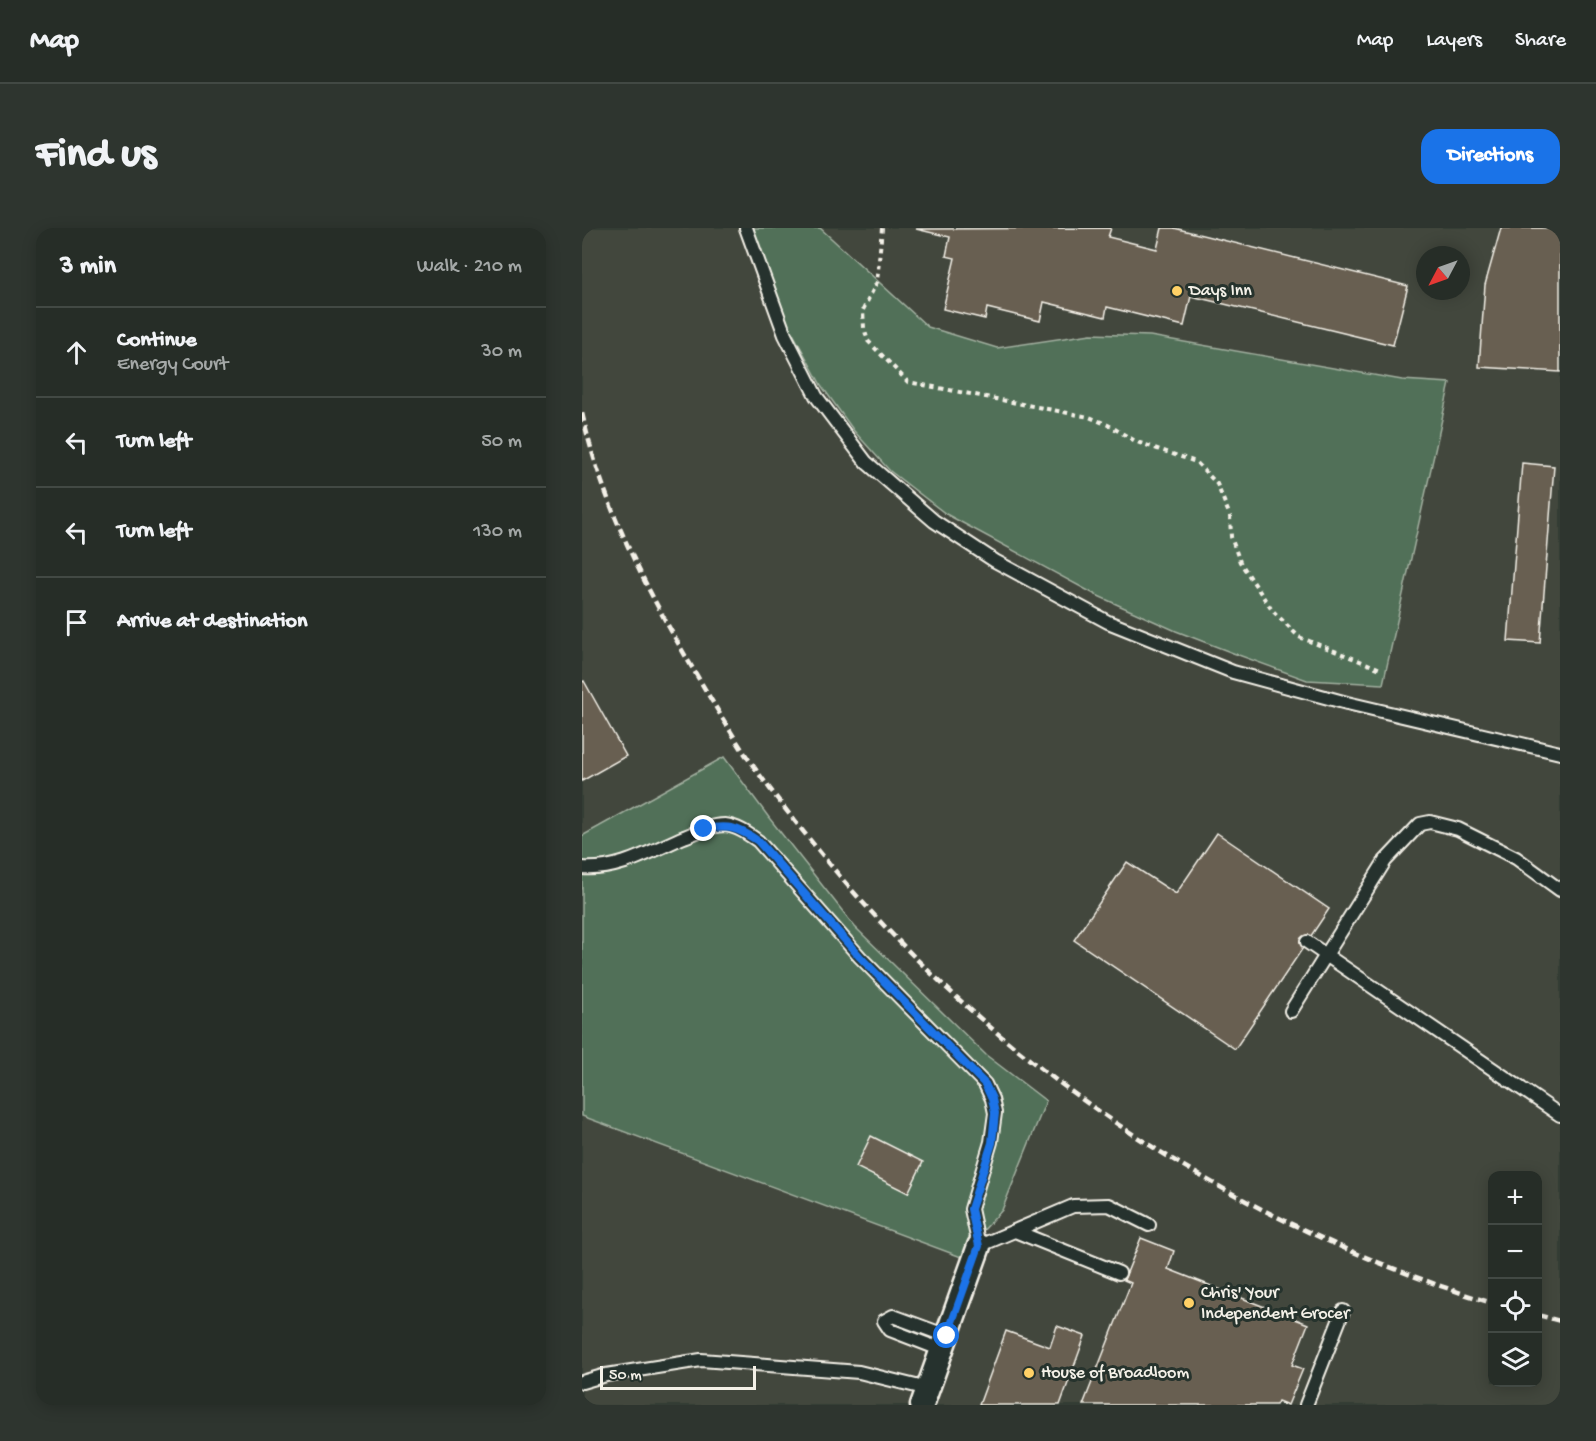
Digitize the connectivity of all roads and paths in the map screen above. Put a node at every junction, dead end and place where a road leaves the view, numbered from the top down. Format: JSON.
{"nodes":[{"id":1,"x":746,"y":228,"type":"edge"},
{"id":2,"x":882,"y":228,"type":"edge"},
{"id":3,"x":1383,"y":670,"type":"dead end"},
{"id":4,"x":1560,"y":753,"type":"edge"},
{"id":5,"x":582,"y":868,"type":"edge"},
{"id":6,"x":1560,"y":890,"type":"edge"},
{"id":7,"x":1307,"y":942,"type":"dead end"},
{"id":8,"x":1327,"y":954,"type":"junction"},
{"id":9,"x":1291,"y":1011,"type":"dead end"},
{"id":10,"x":1560,"y":1115,"type":"edge"},
{"id":11,"x":1149,"y":1225,"type":"dead end"},
{"id":12,"x":1016,"y":1231,"type":"junction"},
{"id":13,"x":979,"y":1246,"type":"junction"},
{"id":14,"x":1119,"y":1273,"type":"dead end"},
{"id":15,"x":1343,"y":1311,"type":"dead end"},
{"id":16,"x":582,"y":1382,"type":"edge"},
{"id":17,"x":925,"y":1397,"type":"edge"},
{"id":18,"x":1306,"y":1405,"type":"edge"}],
"edges":[{"from":1,"to":4,"type":"lane"},
{"from":2,"to":3,"type":"path"},
{"from":5,"to":13,"type":"lane"},
{"from":6,"to":8,"type":"lane"},
{"from":7,"to":8,"type":"lane"},
{"from":8,"to":9,"type":"lane"},
{"from":8,"to":10,"type":"lane"},
{"from":11,"to":12,"type":"lane"},
{"from":12,"to":13,"type":"lane"},
{"from":12,"to":14,"type":"lane"},
{"from":13,"to":17,"type":"street"},
{"from":15,"to":18,"type":"lane"},
{"from":16,"to":17,"type":"lane"}]}
